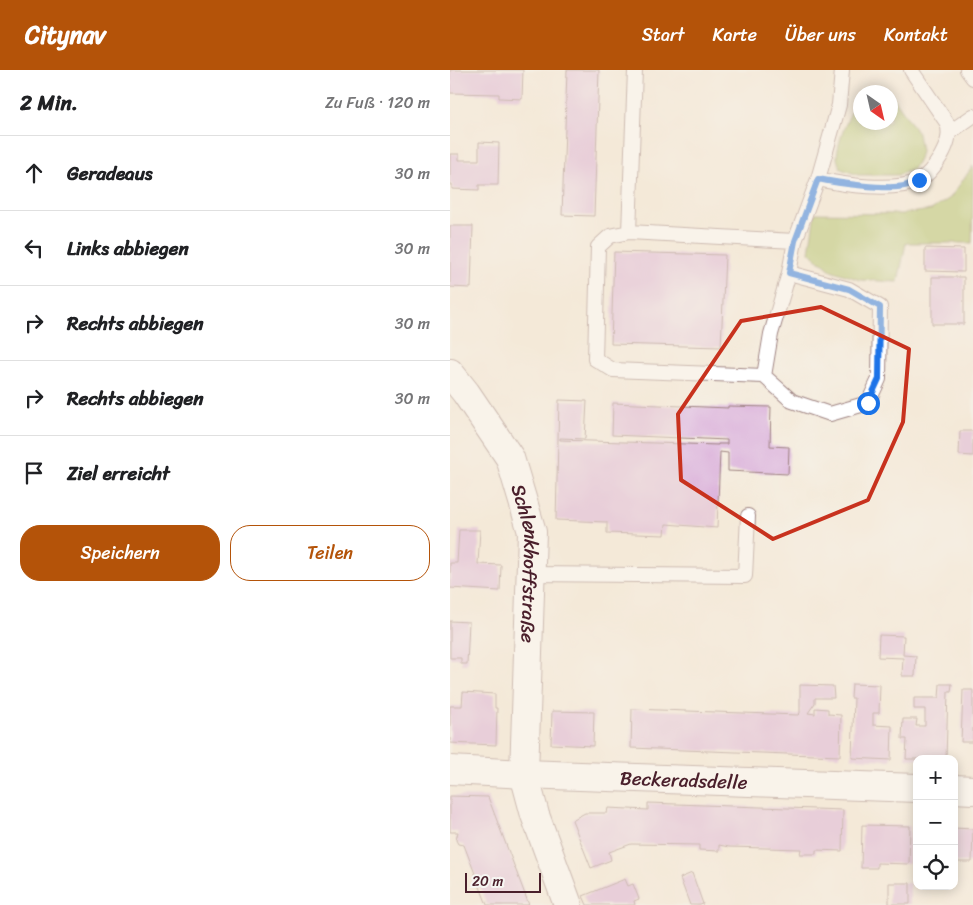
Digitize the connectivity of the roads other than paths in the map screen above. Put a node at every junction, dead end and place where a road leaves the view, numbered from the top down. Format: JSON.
{"nodes":[{"id":1,"x":636,"y":70,"type":"edge"},
{"id":2,"x":842,"y":70,"type":"edge"},
{"id":3,"x":911,"y":70,"type":"edge"},
{"id":4,"x":968,"y":70,"type":"edge"},
{"id":5,"x":973,"y":78,"type":"edge"},
{"id":6,"x":973,"y":116,"type":"edge"},
{"id":7,"x":950,"y":132,"type":"junction"},
{"id":8,"x":818,"y":179,"type":"junction"},
{"id":9,"x":630,"y":232,"type":"junction"},
{"id":10,"x":795,"y":241,"type":"junction"},
{"id":11,"x":789,"y":273,"type":"junction"},
{"id":12,"x":450,"y":373,"type":"edge"},
{"id":13,"x":764,"y":376,"type":"junction"},
{"id":14,"x":748,"y":516,"type":"dead end"},
{"id":15,"x":530,"y":574,"type":"junction"},
{"id":16,"x":450,"y":770,"type":"edge"},
{"id":17,"x":524,"y":774,"type":"junction"},
{"id":18,"x":913,"y":788,"type":"edge"},
{"id":19,"x":958,"y":790,"type":"edge"},
{"id":20,"x":973,"y":790,"type":"edge"},
{"id":21,"x":568,"y":905,"type":"edge"}],
"edges":[{"from":1,"to":9,"type":"lane"},
{"from":2,"to":8,"type":"lane"},
{"from":3,"to":7,"type":"lane"},
{"from":4,"to":5,"type":"lane"},
{"from":6,"to":7,"type":"lane"},
{"from":7,"to":8,"type":"lane"},
{"from":8,"to":10,"type":"lane"},
{"from":9,"to":10,"type":"lane"},
{"from":9,"to":13,"type":"lane"},
{"from":10,"to":11,"type":"lane"},
{"from":11,"to":13,"type":"lane"},
{"from":11,"to":13,"type":"lane"},
{"from":12,"to":15,"type":"street","name":"Schlenkhoffstraße"},
{"from":14,"to":15,"type":"lane"},
{"from":15,"to":17,"type":"street","name":"Schlenkhoffstraße"},
{"from":16,"to":17,"type":"street","name":"Beckeradsdelle"},
{"from":17,"to":18,"type":"street","name":"Beckeradsdelle"},
{"from":17,"to":21,"type":"street","name":"Schlenkhoffstraße"},
{"from":19,"to":20,"type":"street"}]}
